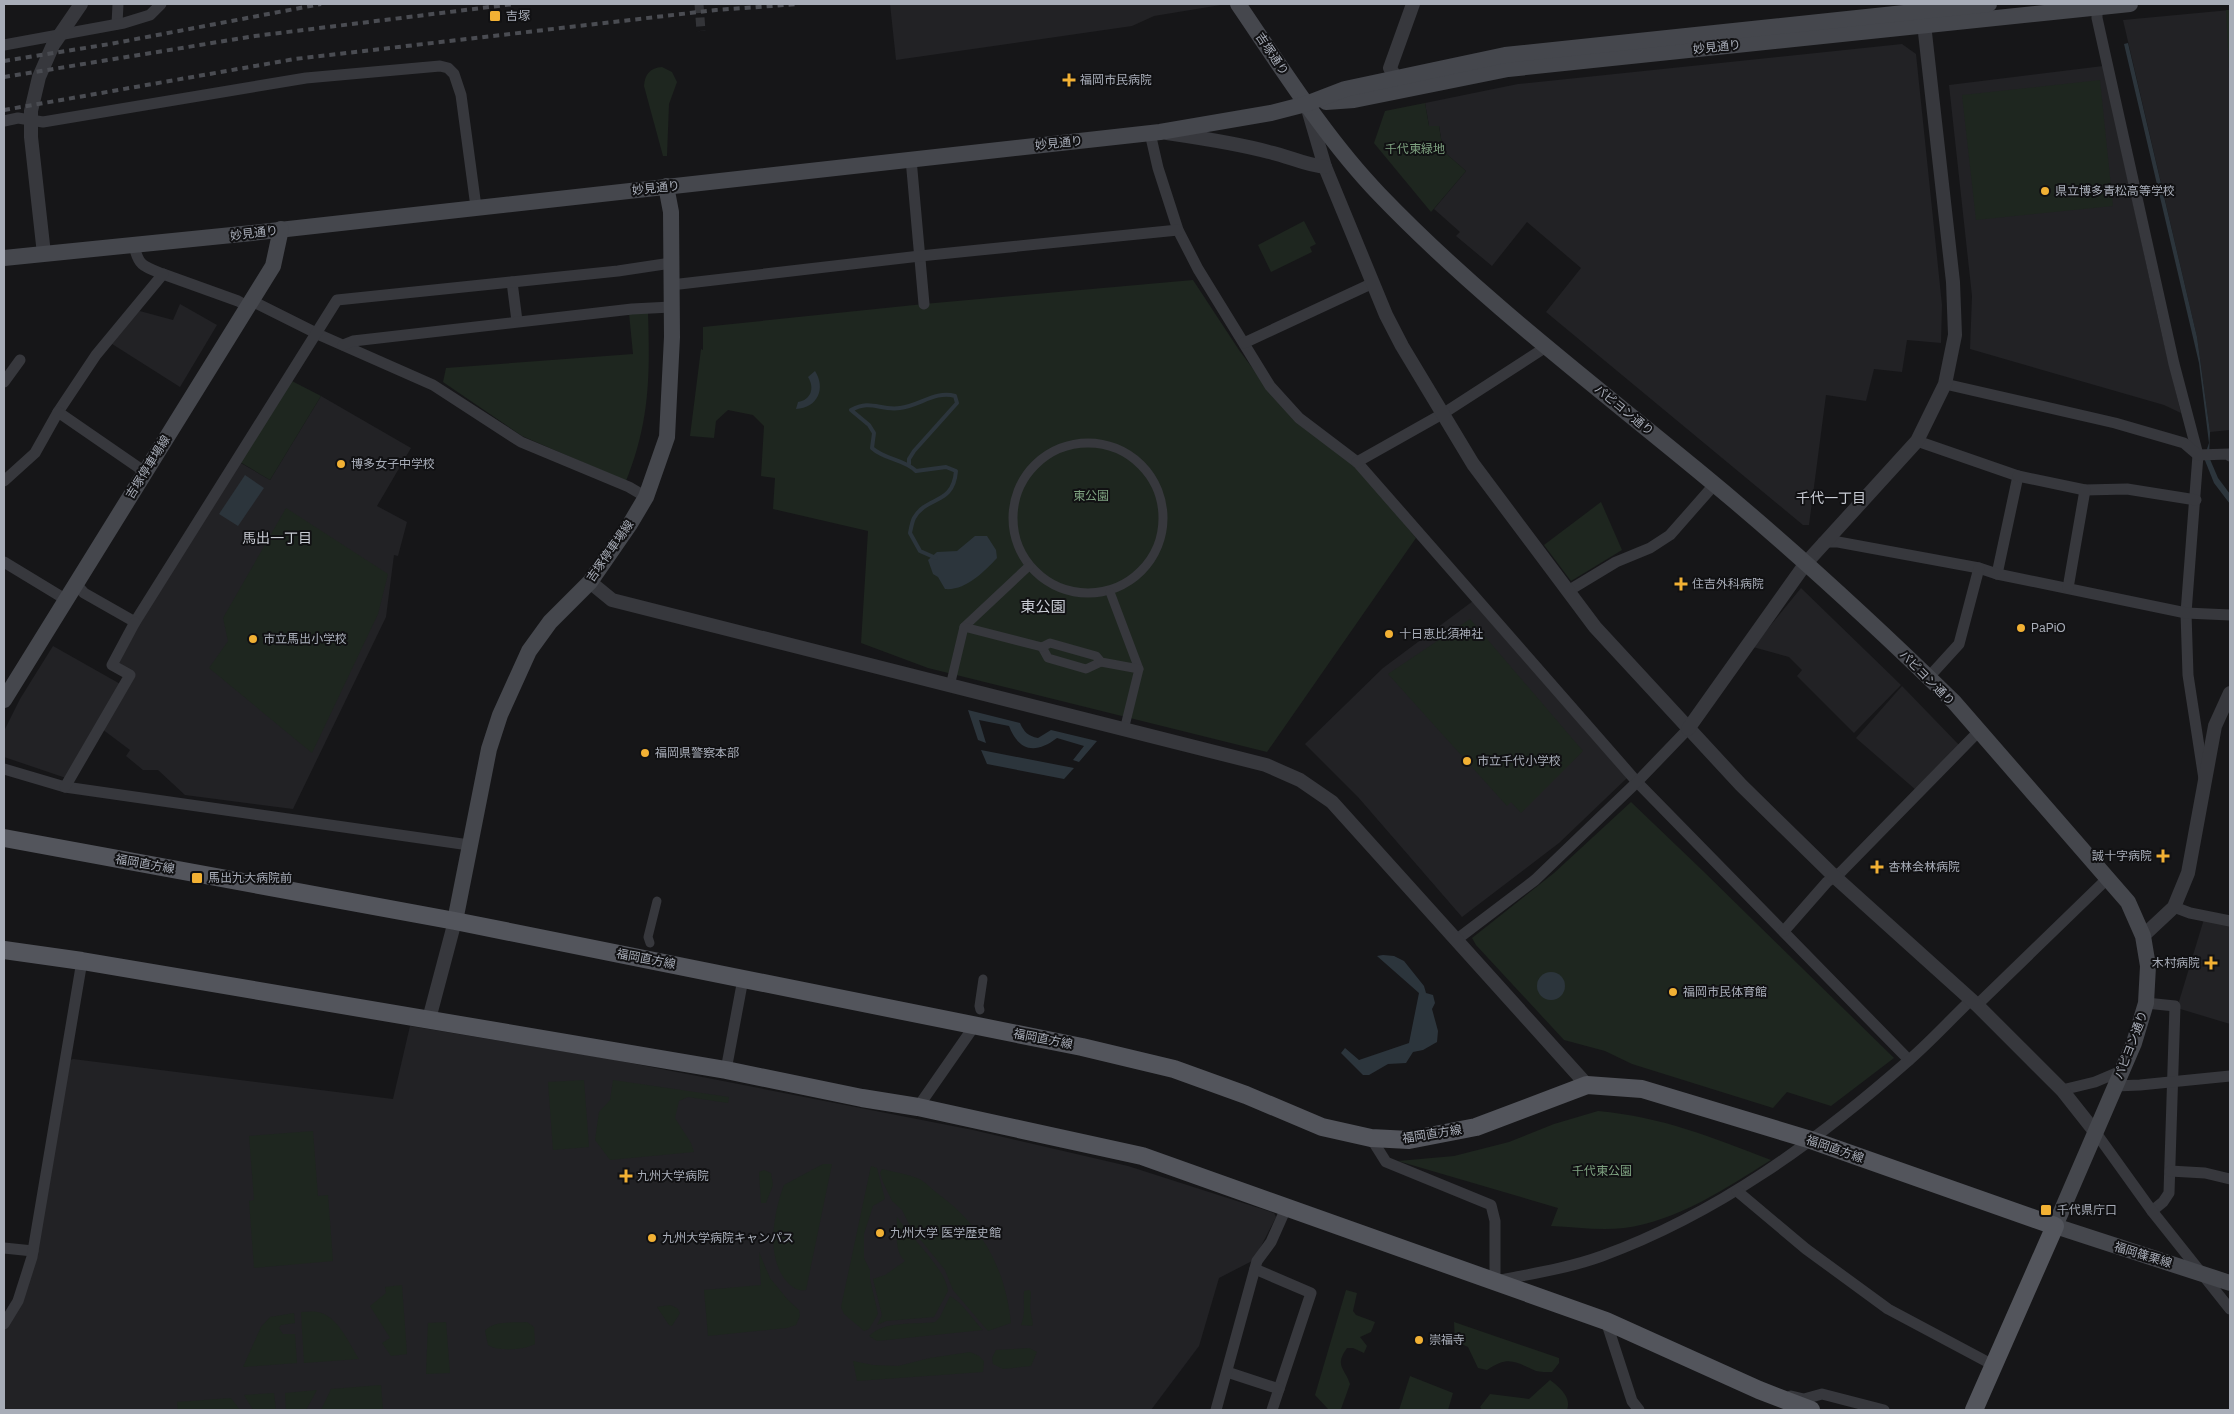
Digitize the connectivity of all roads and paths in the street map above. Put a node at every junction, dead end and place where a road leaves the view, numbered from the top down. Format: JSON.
{"nodes":[{"id":1,"x":81,"y":4,"type":"edge"},
{"id":2,"x":118,"y":4,"type":"edge"},
{"id":3,"x":161,"y":4,"type":"edge"},
{"id":4,"x":1238,"y":4,"type":"edge"},
{"id":5,"x":1413,"y":4,"type":"edge"},
{"id":6,"x":1989,"y":4,"type":"edge"},
{"id":7,"x":2130,"y":4,"type":"edge"},
{"id":8,"x":2097,"y":5,"type":"edge"},
{"id":9,"x":1924,"y":18,"type":"junction"},
{"id":10,"x":117,"y":24,"type":"junction"},
{"id":11,"x":57,"y":36,"type":"junction"},
{"id":12,"x":4,"y":45,"type":"edge"},
{"id":13,"x":1396,"y":78,"type":"junction"},
{"id":14,"x":1306,"y":104,"type":"junction"},
{"id":15,"x":30,"y":120,"type":"junction"},
{"id":16,"x":4,"y":121,"type":"edge"},
{"id":17,"x":1155,"y":132,"type":"junction"},
{"id":18,"x":911,"y":159,"type":"junction"},
{"id":19,"x":1324,"y":167,"type":"junction"},
{"id":20,"x":666,"y":186,"type":"junction"},
{"id":21,"x":476,"y":207,"type":"junction"},
{"id":22,"x":281,"y":229,"type":"junction"},
{"id":23,"x":1178,"y":230,"type":"junction"},
{"id":24,"x":134,"y":245,"type":"junction"},
{"id":25,"x":44,"y":254,"type":"junction"},
{"id":26,"x":920,"y":256,"type":"junction"},
{"id":27,"x":4,"y":258,"type":"edge"},
{"id":28,"x":671,"y":263,"type":"junction"},
{"id":29,"x":162,"y":274,"type":"junction"},
{"id":30,"x":512,"y":282,"type":"junction"},
{"id":31,"x":1373,"y":283,"type":"junction"},
{"id":32,"x":671,"y":285,"type":"junction"},
{"id":33,"x":250,"y":304,"type":"junction"},
{"id":34,"x":924,"y":304,"type":"dead end"},
{"id":35,"x":671,"y":307,"type":"junction"},
{"id":36,"x":517,"y":321,"type":"junction"},
{"id":37,"x":316,"y":332,"type":"junction"},
{"id":38,"x":1244,"y":343,"type":"junction"},
{"id":39,"x":343,"y":344,"type":"junction"},
{"id":40,"x":1546,"y":347,"type":"junction"},
{"id":41,"x":20,"y":360,"type":"dead end"},
{"id":42,"x":4,"y":382,"type":"edge"},
{"id":43,"x":1945,"y":384,"type":"junction"},
{"id":44,"x":58,"y":412,"type":"junction"},
{"id":45,"x":1444,"y":413,"type":"junction"},
{"id":46,"x":1917,"y":440,"type":"junction"},
{"id":47,"x":2198,"y":455,"type":"junction"},
{"id":48,"x":2230,"y":456,"type":"edge"},
{"id":49,"x":1357,"y":462,"type":"junction"},
{"id":50,"x":144,"y":472,"type":"junction"},
{"id":51,"x":2018,"y":476,"type":"junction"},
{"id":52,"x":4,"y":481,"type":"edge"},
{"id":53,"x":1714,"y":484,"type":"junction"},
{"id":54,"x":2085,"y":490,"type":"junction"},
{"id":55,"x":646,"y":497,"type":"junction"},
{"id":56,"x":2196,"y":500,"type":"junction"},
{"id":57,"x":1823,"y":542,"type":"junction"},
{"id":58,"x":4,"y":562,"type":"edge"},
{"id":59,"x":1806,"y":563,"type":"junction"},
{"id":60,"x":1029,"y":566,"type":"junction"},
{"id":61,"x":1979,"y":568,"type":"junction"},
{"id":62,"x":1997,"y":574,"type":"junction"},
{"id":63,"x":590,"y":582,"type":"junction"},
{"id":64,"x":75,"y":583,"type":"junction"},
{"id":65,"x":2068,"y":588,"type":"junction"},
{"id":66,"x":1568,"y":591,"type":"junction"},
{"id":67,"x":1110,"y":592,"type":"junction"},
{"id":68,"x":65,"y":599,"type":"junction"},
{"id":69,"x":2186,"y":613,"type":"junction"},
{"id":70,"x":2230,"y":615,"type":"edge"},
{"id":71,"x":135,"y":622,"type":"junction"},
{"id":72,"x":964,"y":628,"type":"junction"},
{"id":73,"x":1042,"y":647,"type":"junction"},
{"id":74,"x":1100,"y":662,"type":"junction"},
{"id":75,"x":1139,"y":669,"type":"junction"},
{"id":76,"x":1928,"y":678,"type":"junction"},
{"id":77,"x":950,"y":686,"type":"junction"},
{"id":78,"x":2230,"y":693,"type":"edge"},
{"id":79,"x":5,"y":694,"type":"edge"},
{"id":80,"x":1688,"y":729,"type":"junction"},
{"id":81,"x":1124,"y":730,"type":"junction"},
{"id":82,"x":1979,"y":731,"type":"junction"},
{"id":83,"x":4,"y":769,"type":"edge"},
{"id":84,"x":1637,"y":782,"type":"junction"},
{"id":85,"x":2204,"y":783,"type":"junction"},
{"id":86,"x":65,"y":787,"type":"junction"},
{"id":87,"x":4,"y":838,"type":"edge"},
{"id":88,"x":469,"y":845,"type":"junction"},
{"id":89,"x":1835,"y":877,"type":"junction"},
{"id":90,"x":2109,"y":877,"type":"junction"},
{"id":91,"x":657,"y":901,"type":"dead end"},
{"id":92,"x":2174,"y":907,"type":"junction"},
{"id":93,"x":455,"y":921,"type":"junction"},
{"id":94,"x":2230,"y":921,"type":"edge"},
{"id":95,"x":1784,"y":931,"type":"junction"},
{"id":96,"x":2143,"y":936,"type":"junction"},
{"id":97,"x":1456,"y":940,"type":"junction"},
{"id":98,"x":650,"y":943,"type":"dead end"},
{"id":99,"x":4,"y":950,"type":"edge"},
{"id":100,"x":82,"y":961,"type":"junction"},
{"id":101,"x":743,"y":979,"type":"junction"},
{"id":102,"x":983,"y":979,"type":"dead end"},
{"id":103,"x":1974,"y":1003,"type":"junction"},
{"id":104,"x":2146,"y":1003,"type":"junction"},
{"id":105,"x":978,"y":1018,"type":"junction"},
{"id":106,"x":429,"y":1019,"type":"junction"},
{"id":107,"x":1909,"y":1060,"type":"junction"},
{"id":108,"x":726,"y":1070,"type":"junction"},
{"id":109,"x":2230,"y":1076,"type":"edge"},
{"id":110,"x":2118,"y":1078,"type":"junction"},
{"id":111,"x":2174,"y":1081,"type":"junction"},
{"id":112,"x":1587,"y":1085,"type":"junction"},
{"id":113,"x":2062,"y":1090,"type":"junction"},
{"id":114,"x":918,"y":1107,"type":"junction"},
{"id":115,"x":2096,"y":1133,"type":"junction"},
{"id":116,"x":1371,"y":1138,"type":"junction"},
{"id":117,"x":1811,"y":1140,"type":"junction"},
{"id":118,"x":2170,"y":1171,"type":"junction"},
{"id":119,"x":2230,"y":1179,"type":"edge"},
{"id":120,"x":1737,"y":1191,"type":"junction"},
{"id":121,"x":1288,"y":1206,"type":"junction"},
{"id":122,"x":2152,"y":1211,"type":"junction"},
{"id":123,"x":2055,"y":1226,"type":"junction"},
{"id":124,"x":4,"y":1248,"type":"edge"},
{"id":125,"x":33,"y":1250,"type":"junction"},
{"id":126,"x":1255,"y":1270,"type":"junction"},
{"id":127,"x":2202,"y":1274,"type":"junction"},
{"id":128,"x":1495,"y":1281,"type":"junction"},
{"id":129,"x":2230,"y":1284,"type":"edge"},
{"id":130,"x":2230,"y":1309,"type":"edge"},
{"id":131,"x":1606,"y":1321,"type":"junction"},
{"id":132,"x":4,"y":1324,"type":"edge"},
{"id":133,"x":1995,"y":1366,"type":"junction"},
{"id":134,"x":1227,"y":1372,"type":"junction"},
{"id":135,"x":1279,"y":1389,"type":"junction"},
{"id":136,"x":1759,"y":1390,"type":"junction"},
{"id":137,"x":1216,"y":1410,"type":"edge"},
{"id":138,"x":1272,"y":1410,"type":"edge"},
{"id":139,"x":1640,"y":1410,"type":"edge"},
{"id":140,"x":1811,"y":1410,"type":"edge"},
{"id":141,"x":1884,"y":1410,"type":"edge"},
{"id":142,"x":1974,"y":1410,"type":"edge"}],
"edges":[{"from":1,"to":11,"type":"street"},
{"from":2,"to":10,"type":"street"},
{"from":3,"to":10,"type":"street"},
{"from":4,"to":14,"type":"main road","name":"吉塚通り"},
{"from":5,"to":13,"type":"street"},
{"from":6,"to":9,"type":"main road","name":"妙見通り"},
{"from":7,"to":8,"type":"main road","name":"妙見通り"},
{"from":8,"to":9,"type":"main road","name":"妙見通り"},
{"from":8,"to":47,"type":"street"},
{"from":9,"to":13,"type":"main road","name":"妙見通り"},
{"from":9,"to":14,"type":"main road","name":"妙見通り"},
{"from":9,"to":43,"type":"street"},
{"from":10,"to":11,"type":"street"},
{"from":11,"to":12,"type":"street"},
{"from":11,"to":15,"type":"street"},
{"from":13,"to":14,"type":"main road","name":"妙見通り"},
{"from":14,"to":17,"type":"main road","name":"妙見通り"},
{"from":14,"to":19,"type":"street"},
{"from":14,"to":40,"type":"main road","name":"パピヨン通り"},
{"from":15,"to":16,"type":"street"},
{"from":15,"to":21,"type":"street"},
{"from":15,"to":25,"type":"street"},
{"from":17,"to":18,"type":"main road","name":"妙見通り"},
{"from":17,"to":19,"type":"street"},
{"from":17,"to":23,"type":"street"},
{"from":18,"to":20,"type":"main road","name":"妙見通り"},
{"from":18,"to":26,"type":"street"},
{"from":19,"to":31,"type":"street"},
{"from":20,"to":21,"type":"main road","name":"妙見通り"},
{"from":20,"to":28,"type":"main road","name":"吉塚停車場線"},
{"from":21,"to":22,"type":"main road","name":"妙見通り"},
{"from":22,"to":24,"type":"main road","name":"妙見通り"},
{"from":22,"to":33,"type":"main road","name":"吉塚停車場線"},
{"from":23,"to":26,"type":"street"},
{"from":23,"to":38,"type":"street"},
{"from":24,"to":25,"type":"main road","name":"妙見通り"},
{"from":24,"to":29,"type":"street"},
{"from":25,"to":27,"type":"main road","name":"妙見通り"},
{"from":26,"to":32,"type":"street"},
{"from":26,"to":34,"type":"street"},
{"from":28,"to":30,"type":"street"},
{"from":28,"to":32,"type":"main road","name":"吉塚停車場線"},
{"from":29,"to":33,"type":"street"},
{"from":29,"to":44,"type":"street"},
{"from":30,"to":36,"type":"street"},
{"from":30,"to":37,"type":"street"},
{"from":31,"to":38,"type":"street"},
{"from":31,"to":45,"type":"street"},
{"from":32,"to":35,"type":"main road","name":"吉塚停車場線"},
{"from":33,"to":37,"type":"street"},
{"from":33,"to":50,"type":"main road","name":"吉塚停車場線"},
{"from":35,"to":36,"type":"street"},
{"from":35,"to":55,"type":"main road","name":"吉塚停車場線"},
{"from":36,"to":39,"type":"street"},
{"from":37,"to":39,"type":"street"},
{"from":37,"to":71,"type":"street"},
{"from":38,"to":49,"type":"street"},
{"from":39,"to":55,"type":"street"},
{"from":40,"to":45,"type":"street"},
{"from":40,"to":53,"type":"main road","name":"パピヨン通り"},
{"from":41,"to":42,"type":"street"},
{"from":43,"to":46,"type":"street"},
{"from":43,"to":47,"type":"street"},
{"from":44,"to":50,"type":"street"},
{"from":44,"to":52,"type":"street"},
{"from":45,"to":49,"type":"street"},
{"from":45,"to":66,"type":"street"},
{"from":46,"to":51,"type":"street"},
{"from":46,"to":57,"type":"street"},
{"from":47,"to":48,"type":"street"},
{"from":47,"to":56,"type":"street"},
{"from":49,"to":84,"type":"street"},
{"from":50,"to":64,"type":"main road","name":"吉塚停車場線"},
{"from":51,"to":54,"type":"street"},
{"from":51,"to":62,"type":"street"},
{"from":53,"to":59,"type":"main road","name":"パピヨン通り"},
{"from":53,"to":66,"type":"street"},
{"from":54,"to":56,"type":"street"},
{"from":54,"to":65,"type":"street"},
{"from":55,"to":63,"type":"main road","name":"吉塚停車場線"},
{"from":56,"to":69,"type":"street"},
{"from":57,"to":59,"type":"street"},
{"from":57,"to":61,"type":"street"},
{"from":58,"to":68,"type":"street"},
{"from":59,"to":76,"type":"main road","name":"パピヨン通り"},
{"from":59,"to":80,"type":"street"},
{"from":60,"to":67,"type":"street"},
{"from":60,"to":67,"type":"street"},
{"from":60,"to":72,"type":"street"},
{"from":61,"to":62,"type":"street"},
{"from":61,"to":76,"type":"street"},
{"from":62,"to":65,"type":"street"},
{"from":63,"to":77,"type":"street"},
{"from":63,"to":88,"type":"main road","name":"吉塚停車場線"},
{"from":64,"to":68,"type":"main road","name":"吉塚停車場線"},
{"from":64,"to":71,"type":"street"},
{"from":65,"to":69,"type":"street"},
{"from":66,"to":80,"type":"street"},
{"from":67,"to":75,"type":"street"},
{"from":68,"to":79,"type":"main road","name":"吉塚停車場線"},
{"from":69,"to":70,"type":"street"},
{"from":69,"to":85,"type":"street"},
{"from":71,"to":86,"type":"street"},
{"from":72,"to":73,"type":"street"},
{"from":72,"to":77,"type":"street"},
{"from":73,"to":74,"type":"street"},
{"from":73,"to":74,"type":"street"},
{"from":74,"to":75,"type":"street"},
{"from":75,"to":81,"type":"street"},
{"from":76,"to":82,"type":"main road","name":"パピヨン通り"},
{"from":77,"to":81,"type":"street"},
{"from":78,"to":85,"type":"street"},
{"from":80,"to":84,"type":"street"},
{"from":80,"to":89,"type":"street"},
{"from":81,"to":97,"type":"street"},
{"from":82,"to":89,"type":"street"},
{"from":82,"to":90,"type":"main road","name":"パピヨン通り"},
{"from":83,"to":86,"type":"street"},
{"from":84,"to":95,"type":"street"},
{"from":84,"to":97,"type":"street"},
{"from":85,"to":92,"type":"street"},
{"from":86,"to":88,"type":"street"},
{"from":87,"to":93,"type":"main road","name":"福岡直方線"},
{"from":88,"to":93,"type":"main road","name":"吉塚停車場線"},
{"from":89,"to":95,"type":"street"},
{"from":89,"to":103,"type":"street"},
{"from":90,"to":96,"type":"main road","name":"パピヨン通り"},
{"from":90,"to":103,"type":"street"},
{"from":91,"to":98,"type":"street"},
{"from":92,"to":94,"type":"street"},
{"from":92,"to":96,"type":"street"},
{"from":93,"to":101,"type":"main road","name":"福岡直方線"},
{"from":93,"to":106,"type":"street"},
{"from":95,"to":107,"type":"street"},
{"from":96,"to":104,"type":"main road","name":"パピヨン通り"},
{"from":97,"to":112,"type":"street"},
{"from":99,"to":100,"type":"main road"},
{"from":100,"to":106,"type":"main road"},
{"from":100,"to":125,"type":"street"},
{"from":101,"to":105,"type":"main road","name":"福岡直方線"},
{"from":101,"to":108,"type":"street"},
{"from":102,"to":105,"type":"street"},
{"from":103,"to":107,"type":"street"},
{"from":103,"to":113,"type":"street"},
{"from":104,"to":110,"type":"main road","name":"パピヨン通り"},
{"from":104,"to":111,"type":"street"},
{"from":105,"to":114,"type":"street"},
{"from":105,"to":116,"type":"main road","name":"福岡直方線"},
{"from":106,"to":108,"type":"main road"},
{"from":107,"to":117,"type":"street"},
{"from":108,"to":114,"type":"main road"},
{"from":109,"to":111,"type":"street"},
{"from":110,"to":111,"type":"street"},
{"from":110,"to":113,"type":"street"},
{"from":110,"to":115,"type":"main road","name":"パピヨン通り"},
{"from":111,"to":118,"type":"street"},
{"from":112,"to":116,"type":"main road","name":"福岡直方線"},
{"from":112,"to":117,"type":"main road","name":"福岡直方線"},
{"from":113,"to":115,"type":"street"},
{"from":114,"to":121,"type":"main road"},
{"from":115,"to":122,"type":"street"},
{"from":115,"to":123,"type":"main road","name":"パピヨン通り"},
{"from":116,"to":128,"type":"street"},
{"from":117,"to":120,"type":"street"},
{"from":117,"to":123,"type":"main road","name":"福岡直方線"},
{"from":118,"to":119,"type":"street"},
{"from":118,"to":122,"type":"street"},
{"from":120,"to":128,"type":"street"},
{"from":120,"to":133,"type":"street"},
{"from":121,"to":126,"type":"street"},
{"from":121,"to":128,"type":"main road"},
{"from":122,"to":127,"type":"street"},
{"from":123,"to":127,"type":"main road","name":"福岡篠栗線"},
{"from":123,"to":133,"type":"main road","name":"パピヨン通り"},
{"from":124,"to":125,"type":"street"},
{"from":125,"to":132,"type":"street"},
{"from":126,"to":134,"type":"street"},
{"from":126,"to":135,"type":"street"},
{"from":127,"to":129,"type":"main road","name":"福岡篠栗線"},
{"from":127,"to":130,"type":"street"},
{"from":128,"to":131,"type":"main road"},
{"from":131,"to":136,"type":"main road"},
{"from":131,"to":139,"type":"street"},
{"from":133,"to":142,"type":"main road","name":"パピヨン通り"},
{"from":134,"to":135,"type":"street"},
{"from":134,"to":137,"type":"street"},
{"from":135,"to":138,"type":"street"},
{"from":136,"to":140,"type":"main road"},
{"from":136,"to":141,"type":"street"}]}
